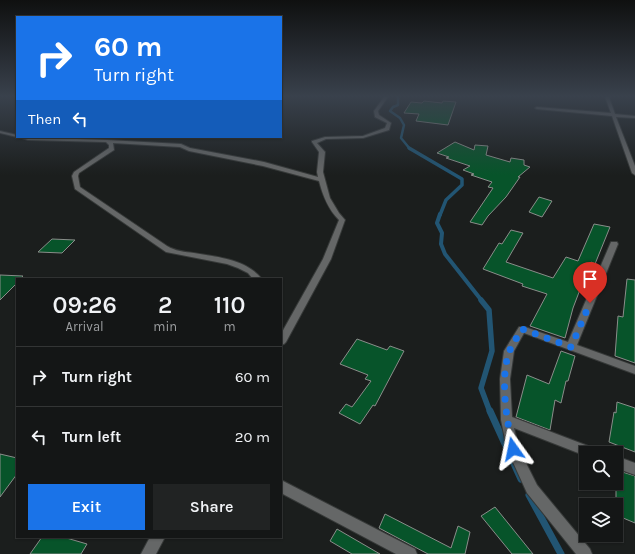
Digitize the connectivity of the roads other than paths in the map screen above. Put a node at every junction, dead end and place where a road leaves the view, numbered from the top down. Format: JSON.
{"nodes":[{"id":1,"x":389,"y":123,"type":"edge"},
{"id":2,"x":617,"y":123,"type":"edge"},
{"id":3,"x":0,"y":132,"type":"edge"},
{"id":4,"x":16,"y":136,"type":"edge"},
{"id":5,"x":24,"y":138,"type":"edge"},
{"id":6,"x":107,"y":141,"type":"junction"},
{"id":7,"x":635,"y":173,"type":"edge"},
{"id":8,"x":323,"y":180,"type":"junction"},
{"id":9,"x":614,"y":244,"type":"dead end"},
{"id":10,"x":257,"y":278,"type":"edge"},
{"id":11,"x":282,"y":340,"type":"edge"},
{"id":12,"x":571,"y":347,"type":"junction"},
{"id":13,"x":635,"y":370,"type":"edge"},
{"id":14,"x":506,"y":420,"type":"junction"},
{"id":15,"x":579,"y":448,"type":"edge"},
{"id":16,"x":623,"y":465,"type":"edge"},
{"id":17,"x":635,"y":469,"type":"edge"},
{"id":18,"x":282,"y":487,"type":"edge"},
{"id":19,"x":157,"y":538,"type":"edge"},
{"id":20,"x":148,"y":554,"type":"edge"},
{"id":21,"x":410,"y":554,"type":"edge"},
{"id":22,"x":585,"y":554,"type":"edge"}],
"edges":[{"from":1,"to":8,"type":"street"},
{"from":2,"to":7,"type":"street"},
{"from":3,"to":4,"type":"street"},
{"from":5,"to":6,"type":"street"},
{"from":6,"to":8,"type":"street"},
{"from":6,"to":10,"type":"street"},
{"from":8,"to":11,"type":"street"},
{"from":9,"to":12,"type":"street"},
{"from":12,"to":13,"type":"street"},
{"from":12,"to":14,"type":"street"},
{"from":14,"to":15,"type":"street"},
{"from":14,"to":22,"type":"street"},
{"from":16,"to":17,"type":"street"},
{"from":18,"to":21,"type":"street"},
{"from":19,"to":20,"type":"street"}]}
